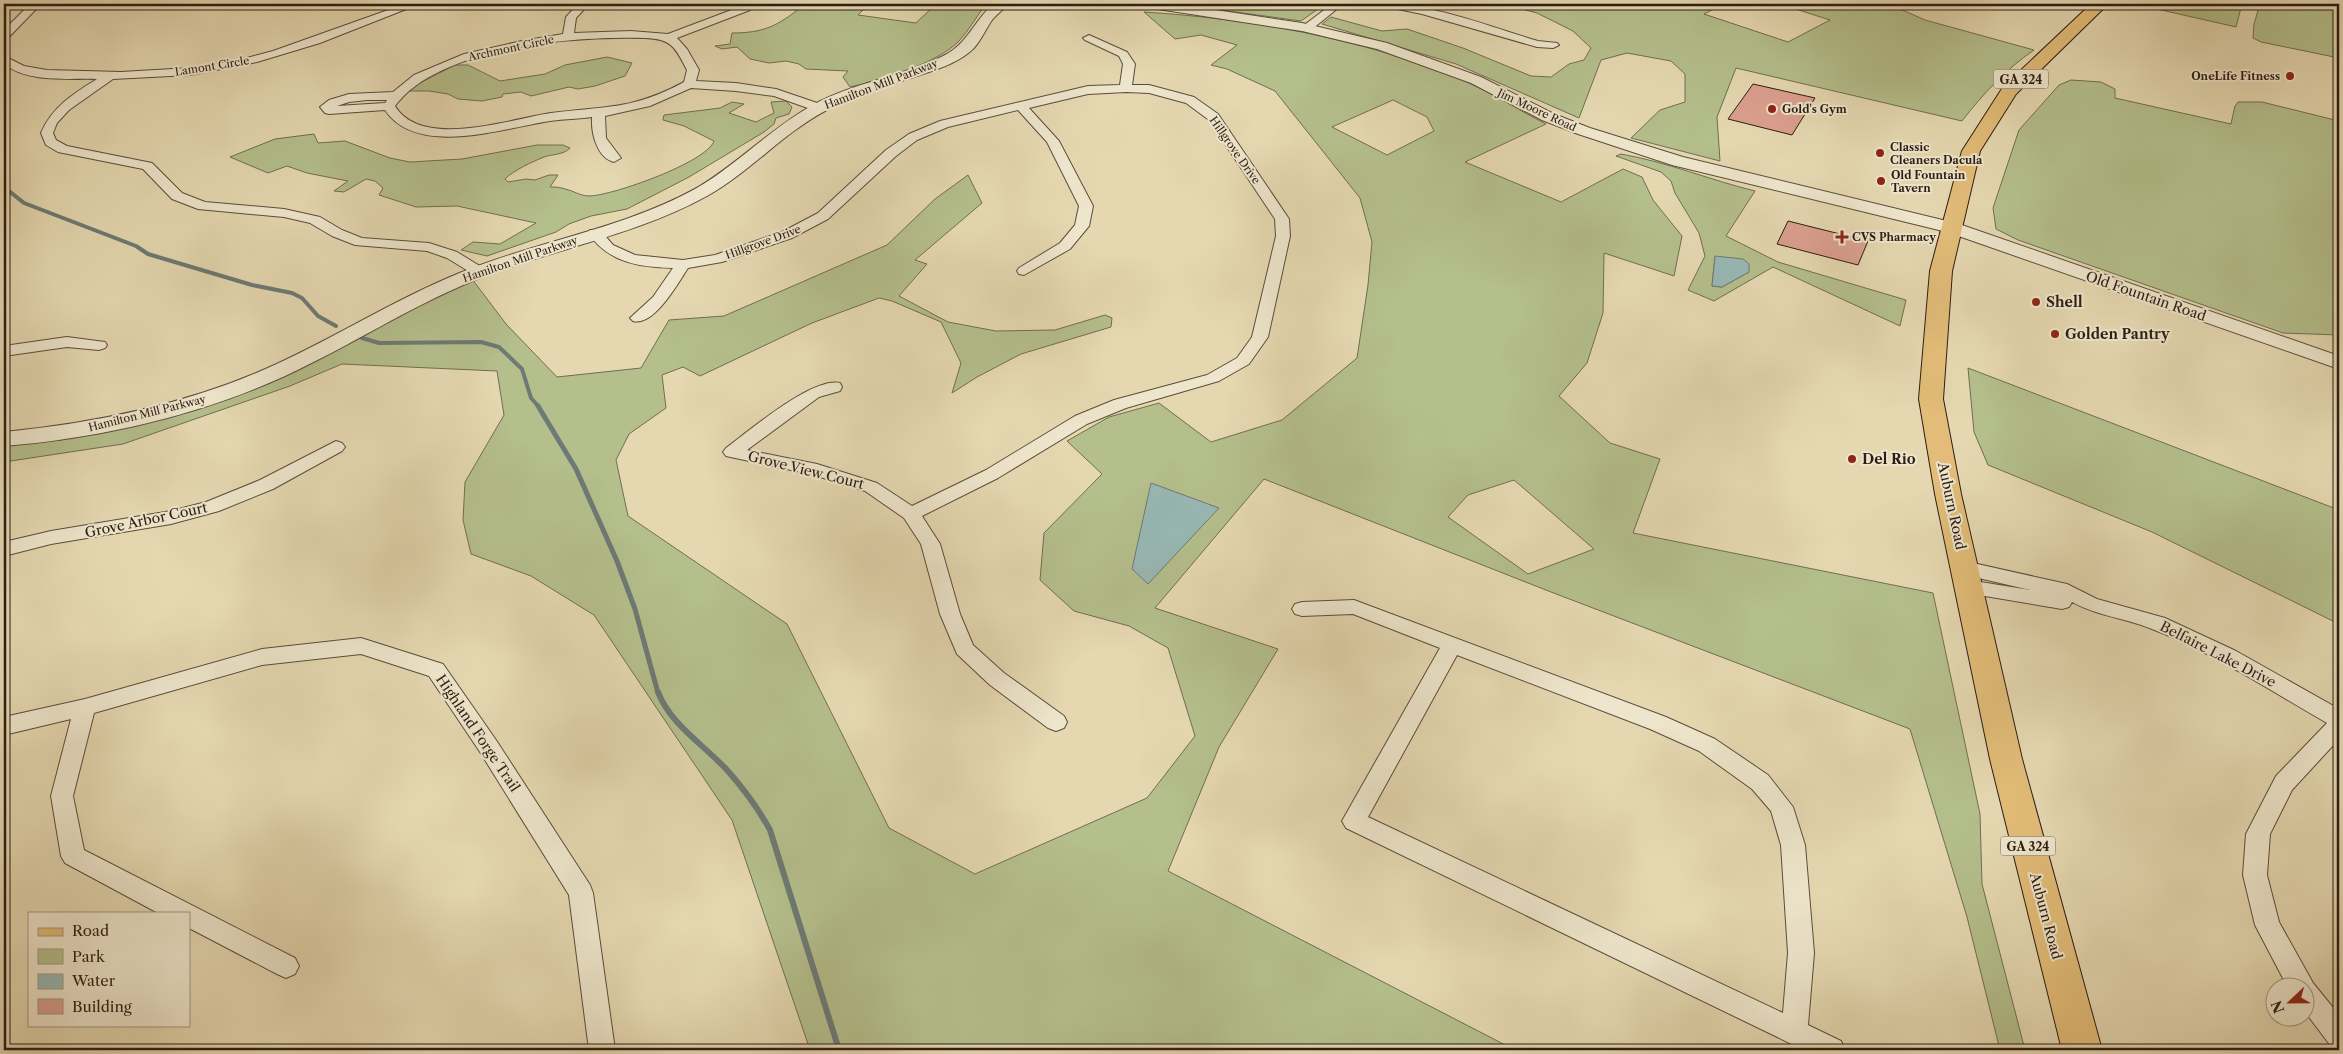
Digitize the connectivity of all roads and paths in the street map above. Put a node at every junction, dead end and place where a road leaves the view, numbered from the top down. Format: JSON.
{"nodes":[{"id":1,"x":36,"y":4,"type":"edge"},
{"id":2,"x":414,"y":4,"type":"edge"},
{"id":3,"x":584,"y":4,"type":"edge"},
{"id":4,"x":998,"y":4,"type":"edge"},
{"id":5,"x":1151,"y":4,"type":"edge"},
{"id":6,"x":1338,"y":4,"type":"edge"},
{"id":7,"x":1387,"y":4,"type":"edge"},
{"id":8,"x":1437,"y":4,"type":"edge"},
{"id":9,"x":2100,"y":4,"type":"edge"},
{"id":10,"x":746,"y":8,"type":"dead end"},
{"id":11,"x":1424,"y":11,"type":"junction"},
{"id":12,"x":1307,"y":28,"type":"junction"},
{"id":13,"x":4,"y":36,"type":"edge"},
{"id":14,"x":568,"y":36,"type":"junction"},
{"id":15,"x":670,"y":37,"type":"junction"},
{"id":16,"x":1089,"y":38,"type":"dead end"},
{"id":17,"x":1553,"y":45,"type":"dead end"},
{"id":18,"x":4,"y":59,"type":"edge"},
{"id":19,"x":110,"y":76,"type":"junction"},
{"id":20,"x":689,"y":84,"type":"junction"},
{"id":21,"x":1126,"y":88,"type":"junction"},
{"id":22,"x":1020,"y":106,"type":"junction"},
{"id":23,"x":819,"y":108,"type":"junction"},
{"id":24,"x":599,"y":113,"type":"junction"},
{"id":25,"x":614,"y":158,"type":"dead end"},
{"id":26,"x":1953,"y":228,"type":"junction"},
{"id":27,"x":595,"y":233,"type":"junction"},
{"id":28,"x":683,"y":264,"type":"junction"},
{"id":29,"x":478,"y":271,"type":"junction"},
{"id":30,"x":1024,"y":271,"type":"dead end"},
{"id":31,"x":638,"y":318,"type":"dead end"},
{"id":32,"x":100,"y":345,"type":"dead end"},
{"id":33,"x":4,"y":351,"type":"edge"},
{"id":34,"x":2339,"y":363,"type":"edge"},
{"id":35,"x":834,"y":387,"type":"dead end"},
{"id":36,"x":4,"y":439,"type":"edge"},
{"id":37,"x":336,"y":447,"type":"dead end"},
{"id":38,"x":911,"y":514,"type":"junction"},
{"id":39,"x":4,"y":549,"type":"edge"},
{"id":40,"x":1966,"y":577,"type":"junction"},
{"id":41,"x":1302,"y":609,"type":"dead end"},
{"id":42,"x":1452,"y":645,"type":"junction"},
{"id":43,"x":85,"y":707,"type":"junction"},
{"id":44,"x":2339,"y":718,"type":"edge"},
{"id":45,"x":1056,"y":722,"type":"dead end"},
{"id":46,"x":2339,"y":725,"type":"edge"},
{"id":47,"x":4,"y":726,"type":"edge"},
{"id":48,"x":180,"y":912,"type":"edge"},
{"id":49,"x":190,"y":917,"type":"edge"},
{"id":50,"x":286,"y":966,"type":"dead end"},
{"id":51,"x":2295,"y":976,"type":"edge"},
{"id":52,"x":2316,"y":1006,"type":"edge"},
{"id":53,"x":1794,"y":1032,"type":"junction"},
{"id":54,"x":2339,"y":1036,"type":"edge"},
{"id":55,"x":602,"y":1050,"type":"edge"},
{"id":56,"x":1832,"y":1050,"type":"edge"},
{"id":57,"x":2082,"y":1050,"type":"edge"}],
"edges":[{"from":1,"to":13,"type":"street"},
{"from":2,"to":19,"type":"street","name":"Lamont Circle"},
{"from":3,"to":14,"type":"street"},
{"from":4,"to":23,"type":"street","name":"Hamilton Mill Parkway"},
{"from":5,"to":12,"type":"street","name":"Jim Moore Road"},
{"from":6,"to":12,"type":"street"},
{"from":7,"to":11,"type":"street"},
{"from":8,"to":11,"type":"street"},
{"from":9,"to":26,"type":"main road","name":"Auburn Road","number":"GA 324"},
{"from":10,"to":15,"type":"street"},
{"from":11,"to":17,"type":"street"},
{"from":12,"to":26,"type":"street","name":"Jim Moore Road"},
{"from":14,"to":15,"type":"street","name":"Archmont Circle"},
{"from":14,"to":24,"type":"street","name":"Archmont Circle"},
{"from":15,"to":20,"type":"street"},
{"from":16,"to":21,"type":"street"},
{"from":18,"to":19,"type":"street","name":"Lamont Circle"},
{"from":19,"to":29,"type":"street"},
{"from":20,"to":23,"type":"street"},
{"from":20,"to":24,"type":"street","name":"Archmont Circle"},
{"from":21,"to":22,"type":"street","name":"Hillgrove Drive"},
{"from":21,"to":38,"type":"street","name":"Hillgrove Drive"},
{"from":22,"to":28,"type":"street","name":"Hillgrove Drive"},
{"from":22,"to":30,"type":"street"},
{"from":23,"to":27,"type":"street","name":"Hamilton Mill Parkway"},
{"from":24,"to":25,"type":"street"},
{"from":26,"to":34,"type":"street","name":"Old Fountain Road"},
{"from":26,"to":40,"type":"main road","name":"Auburn Road","number":"GA 324"},
{"from":27,"to":28,"type":"street","name":"Hillgrove Drive"},
{"from":27,"to":29,"type":"street","name":"Hamilton Mill Parkway"},
{"from":28,"to":31,"type":"street"},
{"from":29,"to":36,"type":"street","name":"Hamilton Mill Parkway"},
{"from":32,"to":33,"type":"street"},
{"from":35,"to":38,"type":"street","name":"Grove View Court"},
{"from":37,"to":39,"type":"street","name":"Grove Arbor Court"},
{"from":38,"to":45,"type":"street","name":"Grove View Court"},
{"from":40,"to":44,"type":"street","name":"Belfaire Lake Drive"},
{"from":40,"to":57,"type":"main road","name":"Auburn Road","number":"GA 324"},
{"from":41,"to":42,"type":"street"},
{"from":42,"to":53,"type":"street"},
{"from":42,"to":53,"type":"street"},
{"from":43,"to":47,"type":"street","name":"Highland Forge Trail"},
{"from":43,"to":48,"type":"street"},
{"from":43,"to":55,"type":"street","name":"Highland Forge Trail"},
{"from":46,"to":51,"type":"street"},
{"from":49,"to":50,"type":"street"},
{"from":52,"to":54,"type":"street"},
{"from":53,"to":56,"type":"street"}]}
